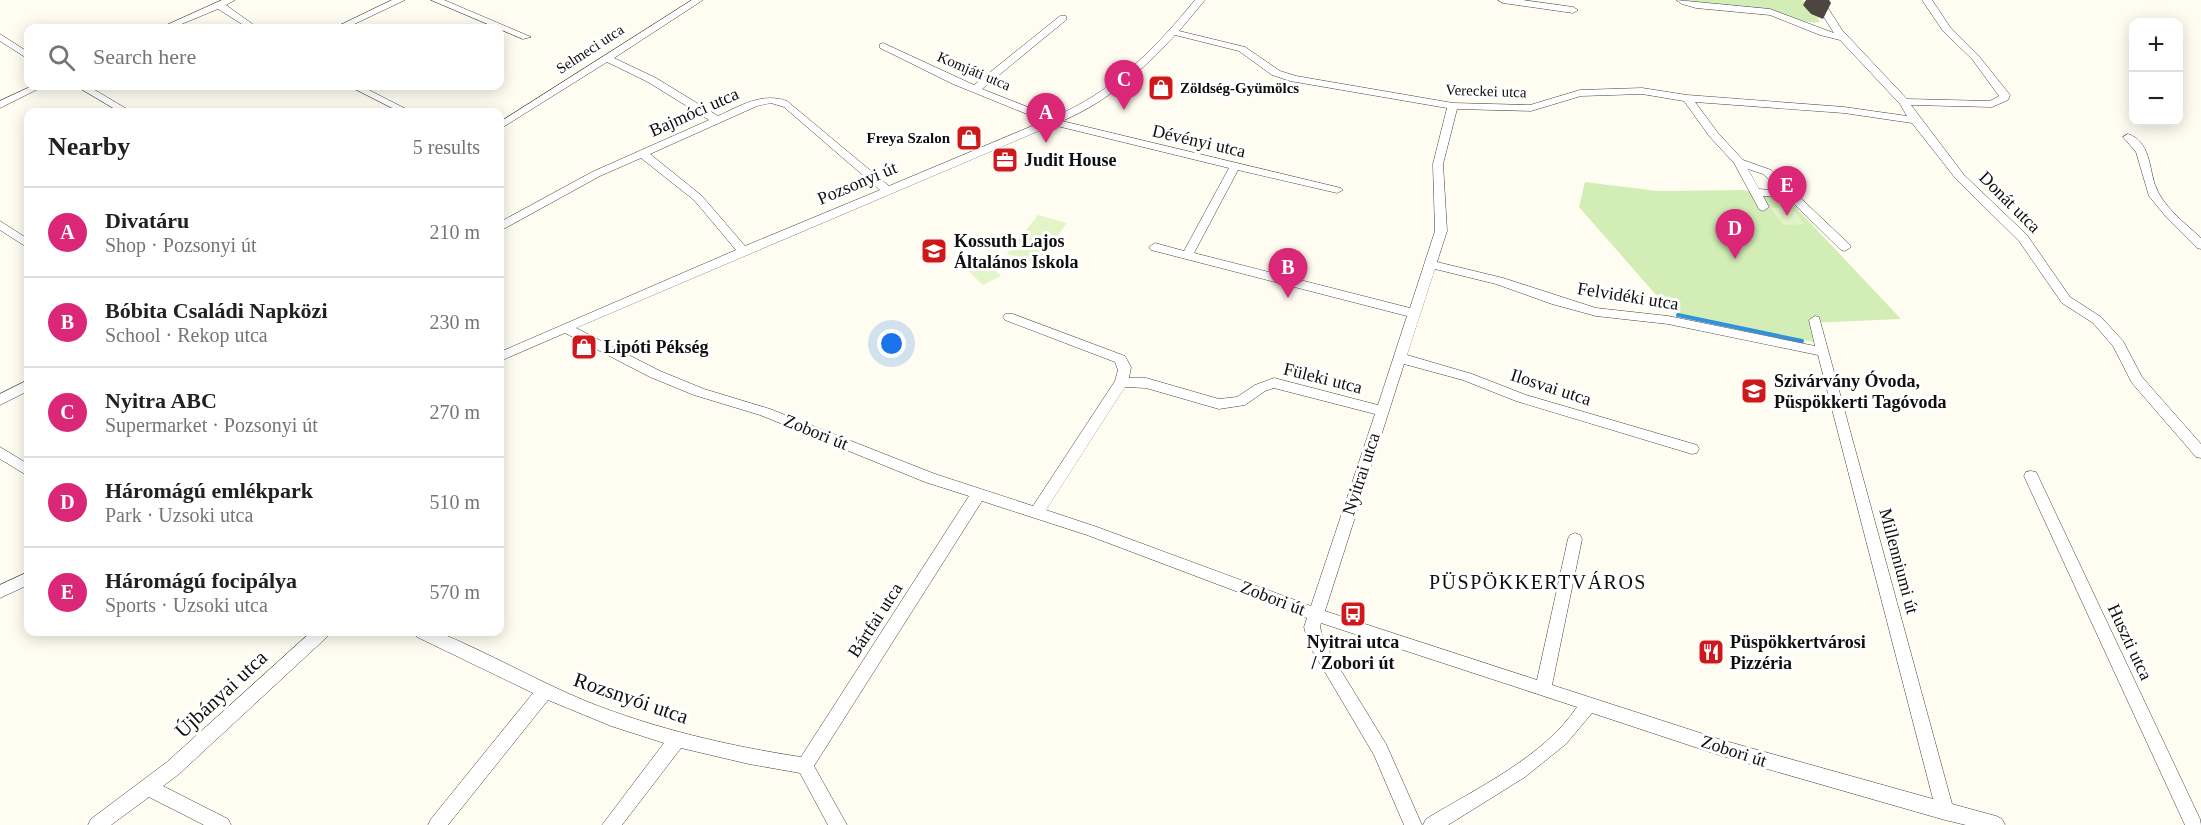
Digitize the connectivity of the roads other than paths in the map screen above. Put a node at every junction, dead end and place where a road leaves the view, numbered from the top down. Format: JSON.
{"nodes":[{"id":1,"x":230,"y":0,"type":"edge"},
{"id":2,"x":400,"y":0,"type":"edge"},
{"id":3,"x":436,"y":0,"type":"edge"},
{"id":4,"x":698,"y":0,"type":"edge"},
{"id":5,"x":1200,"y":0,"type":"edge"},
{"id":6,"x":1503,"y":0,"type":"edge"},
{"id":7,"x":1681,"y":0,"type":"edge"},
{"id":8,"x":1818,"y":0,"type":"edge"},
{"id":9,"x":1927,"y":0,"type":"edge"},
{"id":10,"x":219,"y":5,"type":"junction"},
{"id":11,"x":1570,"y":7,"type":"edge"},
{"id":12,"x":1064,"y":18,"type":"dead end"},
{"id":13,"x":174,"y":24,"type":"edge"},
{"id":14,"x":248,"y":24,"type":"edge"},
{"id":15,"x":348,"y":24,"type":"edge"},
{"id":16,"x":494,"y":24,"type":"edge"},
{"id":17,"x":504,"y":28,"type":"edge"},
{"id":18,"x":1173,"y":32,"type":"junction"},
{"id":19,"x":0,"y":37,"type":"edge"},
{"id":20,"x":526,"y":37,"type":"dead end"},
{"id":21,"x":1842,"y":37,"type":"junction"},
{"id":22,"x":883,"y":46,"type":"dead end"},
{"id":23,"x":24,"y":53,"type":"edge"},
{"id":24,"x":606,"y":58,"type":"junction"},
{"id":25,"x":975,"y":89,"type":"junction"},
{"id":26,"x":31,"y":90,"type":"edge"},
{"id":27,"x":88,"y":90,"type":"edge"},
{"id":28,"x":362,"y":90,"type":"edge"},
{"id":29,"x":1687,"y":98,"type":"junction"},
{"id":30,"x":1904,"y":102,"type":"junction"},
{"id":31,"x":0,"y":105,"type":"edge"},
{"id":32,"x":1453,"y":106,"type":"junction"},
{"id":33,"x":120,"y":108,"type":"edge"},
{"id":34,"x":399,"y":108,"type":"edge"},
{"id":35,"x":717,"y":120,"type":"junction"},
{"id":36,"x":1915,"y":120,"type":"junction"},
{"id":37,"x":1055,"y":122,"type":"junction"},
{"id":38,"x":504,"y":123,"type":"edge"},
{"id":39,"x":2128,"y":137,"type":"dead end"},
{"id":40,"x":642,"y":153,"type":"junction"},
{"id":41,"x":1739,"y":162,"type":"junction"},
{"id":42,"x":1235,"y":166,"type":"junction"},
{"id":43,"x":1337,"y":190,"type":"dead end"},
{"id":44,"x":888,"y":191,"type":"junction"},
{"id":45,"x":1755,"y":192,"type":"junction"},
{"id":46,"x":1791,"y":195,"type":"junction"},
{"id":47,"x":1763,"y":207,"type":"dead end"},
{"id":48,"x":0,"y":225,"type":"edge"},
{"id":49,"x":504,"y":225,"type":"edge"},
{"id":50,"x":24,"y":241,"type":"edge"},
{"id":51,"x":2201,"y":245,"type":"edge"},
{"id":52,"x":1155,"y":247,"type":"dead end"},
{"id":53,"x":1845,"y":247,"type":"dead end"},
{"id":54,"x":743,"y":251,"type":"junction"},
{"id":55,"x":1187,"y":255,"type":"junction"},
{"id":56,"x":1430,"y":264,"type":"junction"},
{"id":57,"x":1415,"y":314,"type":"junction"},
{"id":58,"x":1009,"y":317,"type":"dead end"},
{"id":59,"x":1815,"y":320,"type":"dead end"},
{"id":60,"x":565,"y":328,"type":"junction"},
{"id":61,"x":1823,"y":352,"type":"junction"},
{"id":62,"x":504,"y":355,"type":"edge"},
{"id":63,"x":1400,"y":358,"type":"junction"},
{"id":64,"x":1121,"y":382,"type":"junction"},
{"id":65,"x":24,"y":387,"type":"edge"},
{"id":66,"x":0,"y":400,"type":"edge"},
{"id":67,"x":1381,"y":411,"type":"junction"},
{"id":68,"x":1692,"y":449,"type":"dead end"},
{"id":69,"x":0,"y":452,"type":"edge"},
{"id":70,"x":2201,"y":453,"type":"edge"},
{"id":71,"x":24,"y":468,"type":"edge"},
{"id":72,"x":2031,"y":476,"type":"dead end"},
{"id":73,"x":978,"y":495,"type":"junction"},
{"id":74,"x":1036,"y":514,"type":"junction"},
{"id":75,"x":1575,"y":539,"type":"dead end"},
{"id":76,"x":24,"y":580,"type":"edge"},
{"id":77,"x":0,"y":592,"type":"edge"},
{"id":78,"x":1315,"y":614,"type":"junction"},
{"id":79,"x":317,"y":636,"type":"edge"},
{"id":80,"x":433,"y":636,"type":"edge"},
{"id":81,"x":1543,"y":688,"type":"junction"},
{"id":82,"x":545,"y":691,"type":"junction"},
{"id":83,"x":1589,"y":702,"type":"junction"},
{"id":84,"x":677,"y":739,"type":"junction"},
{"id":85,"x":805,"y":766,"type":"junction"},
{"id":86,"x":149,"y":788,"type":"junction"},
{"id":87,"x":1956,"y":818,"type":"edge"},
{"id":88,"x":97,"y":825,"type":"edge"},
{"id":89,"x":222,"y":825,"type":"edge"},
{"id":90,"x":437,"y":825,"type":"edge"},
{"id":91,"x":611,"y":825,"type":"edge"},
{"id":92,"x":838,"y":825,"type":"edge"},
{"id":93,"x":1413,"y":825,"type":"edge"},
{"id":94,"x":1432,"y":825,"type":"edge"},
{"id":95,"x":1996,"y":825,"type":"edge"},
{"id":96,"x":2194,"y":825,"type":"edge"}],
"edges":[{"from":1,"to":10,"type":"street"},
{"from":2,"to":15,"type":"street"},
{"from":3,"to":16,"type":"street"},
{"from":4,"to":24,"type":"street","name":"Selmeci utca"},
{"from":5,"to":18,"type":"street","name":"Pozsonyi út"},
{"from":6,"to":11,"type":"street"},
{"from":7,"to":21,"type":"street"},
{"from":8,"to":21,"type":"street","name":"Donát utca"},
{"from":9,"to":30,"type":"street"},
{"from":10,"to":13,"type":"street"},
{"from":10,"to":14,"type":"street"},
{"from":12,"to":25,"type":"street"},
{"from":17,"to":20,"type":"street"},
{"from":18,"to":32,"type":"street","name":"Vereckei utca"},
{"from":18,"to":37,"type":"street","name":"Pozsonyi út"},
{"from":19,"to":23,"type":"street"},
{"from":21,"to":30,"type":"street","name":"Donát utca"},
{"from":22,"to":25,"type":"street","name":"Komjáti utca"},
{"from":24,"to":35,"type":"street"},
{"from":24,"to":38,"type":"street","name":"Selmeci utca"},
{"from":25,"to":37,"type":"street","name":"Komjáti utca"},
{"from":26,"to":31,"type":"street"},
{"from":27,"to":33,"type":"street"},
{"from":28,"to":34,"type":"street"},
{"from":29,"to":32,"type":"street","name":"Vereckei utca"},
{"from":29,"to":36,"type":"street","name":"Vereckei utca"},
{"from":29,"to":41,"type":"street"},
{"from":30,"to":36,"type":"street","name":"Donát utca"},
{"from":32,"to":56,"type":"street","name":"Nyitrai utca"},
{"from":35,"to":40,"type":"street","name":"Bajmóci utca"},
{"from":35,"to":44,"type":"street","name":"Bajmóci utca"},
{"from":36,"to":70,"type":"street","name":"Donát utca"},
{"from":37,"to":42,"type":"street","name":"Dévényi utca"},
{"from":37,"to":44,"type":"street","name":"Pozsonyi út"},
{"from":39,"to":51,"type":"street"},
{"from":40,"to":49,"type":"street","name":"Bajmóci utca"},
{"from":40,"to":54,"type":"street"},
{"from":41,"to":45,"type":"street"},
{"from":41,"to":46,"type":"street"},
{"from":42,"to":43,"type":"street","name":"Dévényi utca"},
{"from":42,"to":55,"type":"street"},
{"from":44,"to":54,"type":"street","name":"Pozsonyi út"},
{"from":45,"to":46,"type":"street"},
{"from":45,"to":47,"type":"street"},
{"from":46,"to":53,"type":"street"},
{"from":48,"to":50,"type":"street"},
{"from":52,"to":55,"type":"street"},
{"from":54,"to":60,"type":"street","name":"Pozsonyi út"},
{"from":55,"to":57,"type":"street"},
{"from":56,"to":57,"type":"street","name":"Nyitrai utca"},
{"from":56,"to":61,"type":"street","name":"Felvidéki utca"},
{"from":57,"to":63,"type":"street","name":"Nyitrai utca"},
{"from":58,"to":64,"type":"street"},
{"from":59,"to":61,"type":"street","name":"Millenniumi út"},
{"from":60,"to":62,"type":"street","name":"Pozsonyi út"},
{"from":60,"to":73,"type":"street","name":"Zobori út"},
{"from":61,"to":87,"type":"street","name":"Millenniumi út"},
{"from":63,"to":67,"type":"street","name":"Nyitrai utca"},
{"from":63,"to":68,"type":"street","name":"Ilosvai utca"},
{"from":64,"to":67,"type":"street","name":"Füleki utca"},
{"from":64,"to":74,"type":"street"},
{"from":65,"to":66,"type":"street"},
{"from":67,"to":78,"type":"street","name":"Nyitrai utca"},
{"from":69,"to":71,"type":"street"},
{"from":72,"to":96,"type":"street","name":"Huszti utca"},
{"from":73,"to":74,"type":"street","name":"Zobori út"},
{"from":73,"to":85,"type":"street","name":"Bártfai utca"},
{"from":74,"to":78,"type":"street","name":"Zobori út"},
{"from":75,"to":81,"type":"street"},
{"from":76,"to":77,"type":"street"},
{"from":78,"to":81,"type":"street","name":"Zobori út"},
{"from":78,"to":93,"type":"street","name":"Nyitrai utca"},
{"from":79,"to":86,"type":"street","name":"Újbányai utca"},
{"from":80,"to":82,"type":"street"},
{"from":81,"to":83,"type":"street","name":"Zobori út"},
{"from":82,"to":84,"type":"street","name":"Rozsnyói utca"},
{"from":82,"to":90,"type":"street","name":"Rozsnyói utca"},
{"from":83,"to":87,"type":"street","name":"Zobori út"},
{"from":83,"to":94,"type":"street"},
{"from":84,"to":85,"type":"street","name":"Rozsnyói utca"},
{"from":84,"to":91,"type":"street"},
{"from":85,"to":92,"type":"street"},
{"from":86,"to":88,"type":"street"},
{"from":86,"to":89,"type":"street"},
{"from":87,"to":95,"type":"street","name":"Zobori út"}]}
